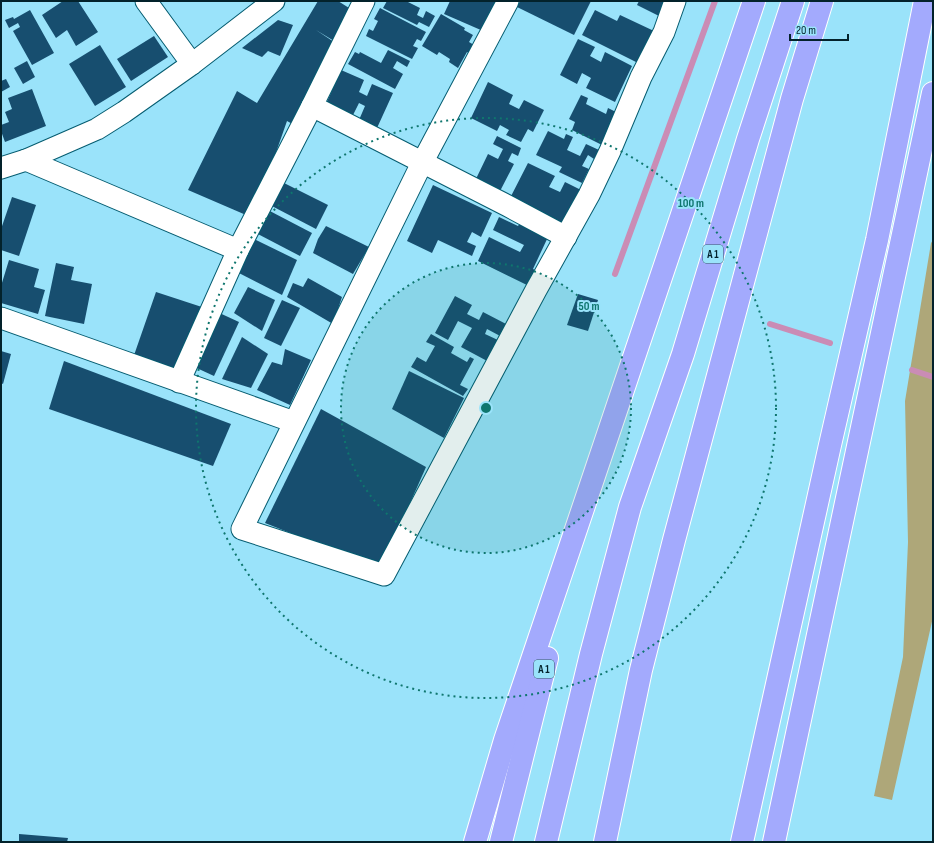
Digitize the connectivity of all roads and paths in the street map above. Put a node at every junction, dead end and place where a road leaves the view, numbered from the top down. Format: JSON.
{"nodes":[{"id":1,"x":146,"y":1,"type":"edge"},
{"id":2,"x":274,"y":1,"type":"edge"},
{"id":3,"x":364,"y":1,"type":"edge"},
{"id":4,"x":508,"y":1,"type":"edge"},
{"id":5,"x":675,"y":1,"type":"edge"},
{"id":6,"x":754,"y":1,"type":"edge"},
{"id":7,"x":793,"y":1,"type":"edge"},
{"id":8,"x":822,"y":1,"type":"edge"},
{"id":9,"x":925,"y":1,"type":"edge"},
{"id":10,"x":192,"y":64,"type":"junction"},
{"id":11,"x":933,"y":93,"type":"edge"},
{"id":12,"x":312,"y":106,"type":"junction"},
{"id":13,"x":26,"y":160,"type":"junction"},
{"id":14,"x":422,"y":163,"type":"junction"},
{"id":15,"x":1,"y":168,"type":"edge"},
{"id":16,"x":566,"y":237,"type":"junction"},
{"id":17,"x":238,"y":250,"type":"junction"},
{"id":18,"x":1,"y":318,"type":"edge"},
{"id":19,"x":179,"y":382,"type":"junction"},
{"id":20,"x":294,"y":422,"type":"junction"},
{"id":21,"x":588,"y":496,"type":"junction"},
{"id":22,"x":475,"y":842,"type":"edge"},
{"id":23,"x":501,"y":842,"type":"edge"},
{"id":24,"x":546,"y":842,"type":"edge"},
{"id":25,"x":605,"y":842,"type":"edge"},
{"id":26,"x":742,"y":842,"type":"edge"},
{"id":27,"x":774,"y":842,"type":"edge"}],
"edges":[{"from":1,"to":10,"type":"street"},
{"from":2,"to":10,"type":"street"},
{"from":3,"to":12,"type":"street"},
{"from":4,"to":14,"type":"street"},
{"from":5,"to":16,"type":"street"},
{"from":6,"to":21,"type":"highway","number":"A 1"},
{"from":7,"to":24,"type":"highway","number":"A 1"},
{"from":8,"to":25,"type":"highway"},
{"from":9,"to":26,"type":"highway"},
{"from":10,"to":13,"type":"street"},
{"from":11,"to":27,"type":"highway"},
{"from":12,"to":14,"type":"street"},
{"from":12,"to":17,"type":"street"},
{"from":13,"to":15,"type":"street"},
{"from":13,"to":17,"type":"street"},
{"from":14,"to":16,"type":"street"},
{"from":14,"to":20,"type":"street"},
{"from":16,"to":20,"type":"street"},
{"from":17,"to":19,"type":"street"},
{"from":18,"to":19,"type":"street"},
{"from":19,"to":20,"type":"street"},
{"from":21,"to":22,"type":"highway"},
{"from":21,"to":23,"type":"highway","number":"A 1"}]}
